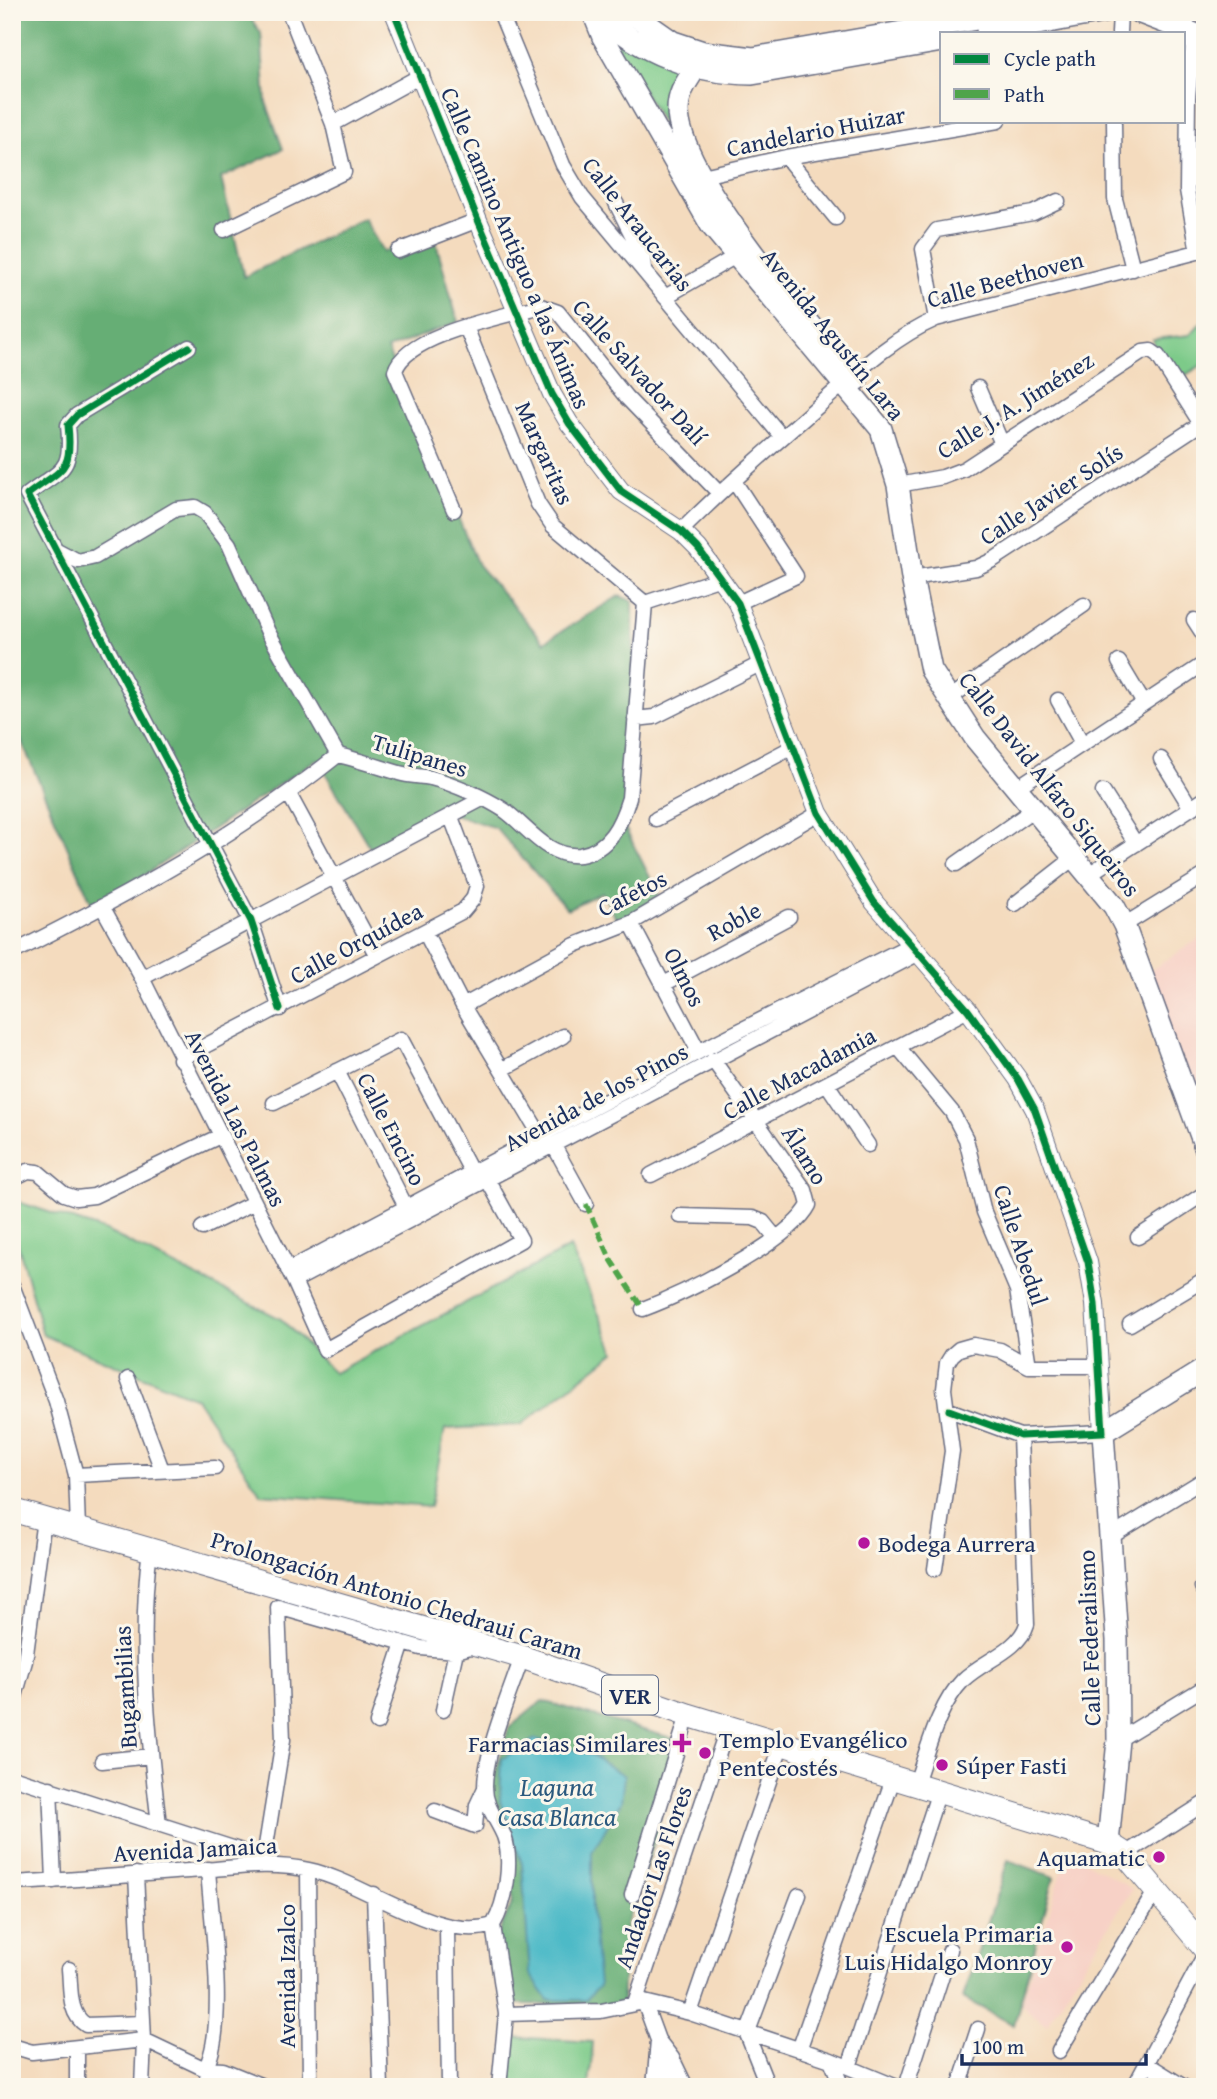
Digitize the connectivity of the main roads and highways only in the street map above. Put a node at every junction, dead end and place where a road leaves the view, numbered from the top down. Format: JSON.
{"nodes":[{"id":1,"x":593,"y":12,"type":"edge"},
{"id":2,"x":600,"y":12,"type":"edge"},
{"id":3,"x":630,"y":12,"type":"edge"},
{"id":4,"x":1017,"y":12,"type":"edge"},
{"id":5,"x":1104,"y":12,"type":"edge"},
{"id":6,"x":1138,"y":12,"type":"edge"},
{"id":7,"x":1174,"y":12,"type":"edge"},
{"id":8,"x":994,"y":32,"type":"edge"},
{"id":9,"x":1201,"y":32,"type":"edge"},
{"id":10,"x":940,"y":41,"type":"edge"},
{"id":11,"x":816,"y":56,"type":"junction"},
{"id":12,"x":696,"y":67,"type":"junction"},
{"id":13,"x":692,"y":178,"type":"junction"},
{"id":14,"x":848,"y":381,"type":"junction"},
{"id":15,"x":898,"y":485,"type":"joint"},
{"id":16,"x":1205,"y":1146,"type":"edge"},
{"id":17,"x":1205,"y":1368,"type":"edge"},
{"id":18,"x":12,"y":1510,"type":"edge"},
{"id":19,"x":1116,"y":1848,"type":"junction"},
{"id":20,"x":1202,"y":1942,"type":"edge"}],
"edges":[{"from":1,"to":13,"type":"main road","name":"Avenida Agustín Lara"},
{"from":2,"to":12,"type":"main road"},
{"from":3,"to":11,"type":"main road"},
{"from":4,"to":11,"type":"main road"},
{"from":5,"to":8,"type":"main road"},
{"from":6,"to":9,"type":"main road"},
{"from":7,"to":9,"type":"main road"},
{"from":10,"to":11,"type":"main road"},
{"from":11,"to":12,"type":"main road"},
{"from":12,"to":13,"type":"main road","name":"Avenida Agustín Lara"},
{"from":13,"to":14,"type":"main road","name":"Avenida Agustín Lara"},
{"from":13,"to":14,"type":"main road","name":"Avenida Agustín Lara"},
{"from":14,"to":15,"type":"main road","name":"Avenida Agustín Lara"},
{"from":15,"to":16,"type":"main road","name":"Calle David Alfaro Siqueiros"},
{"from":17,"to":19,"type":"main road","name":"Calle Federalismo"},
{"from":18,"to":19,"type":"main road","name":"Prolongación Antonio Chedraui Caram","number":"VER"},
{"from":19,"to":20,"type":"main road"}]}
